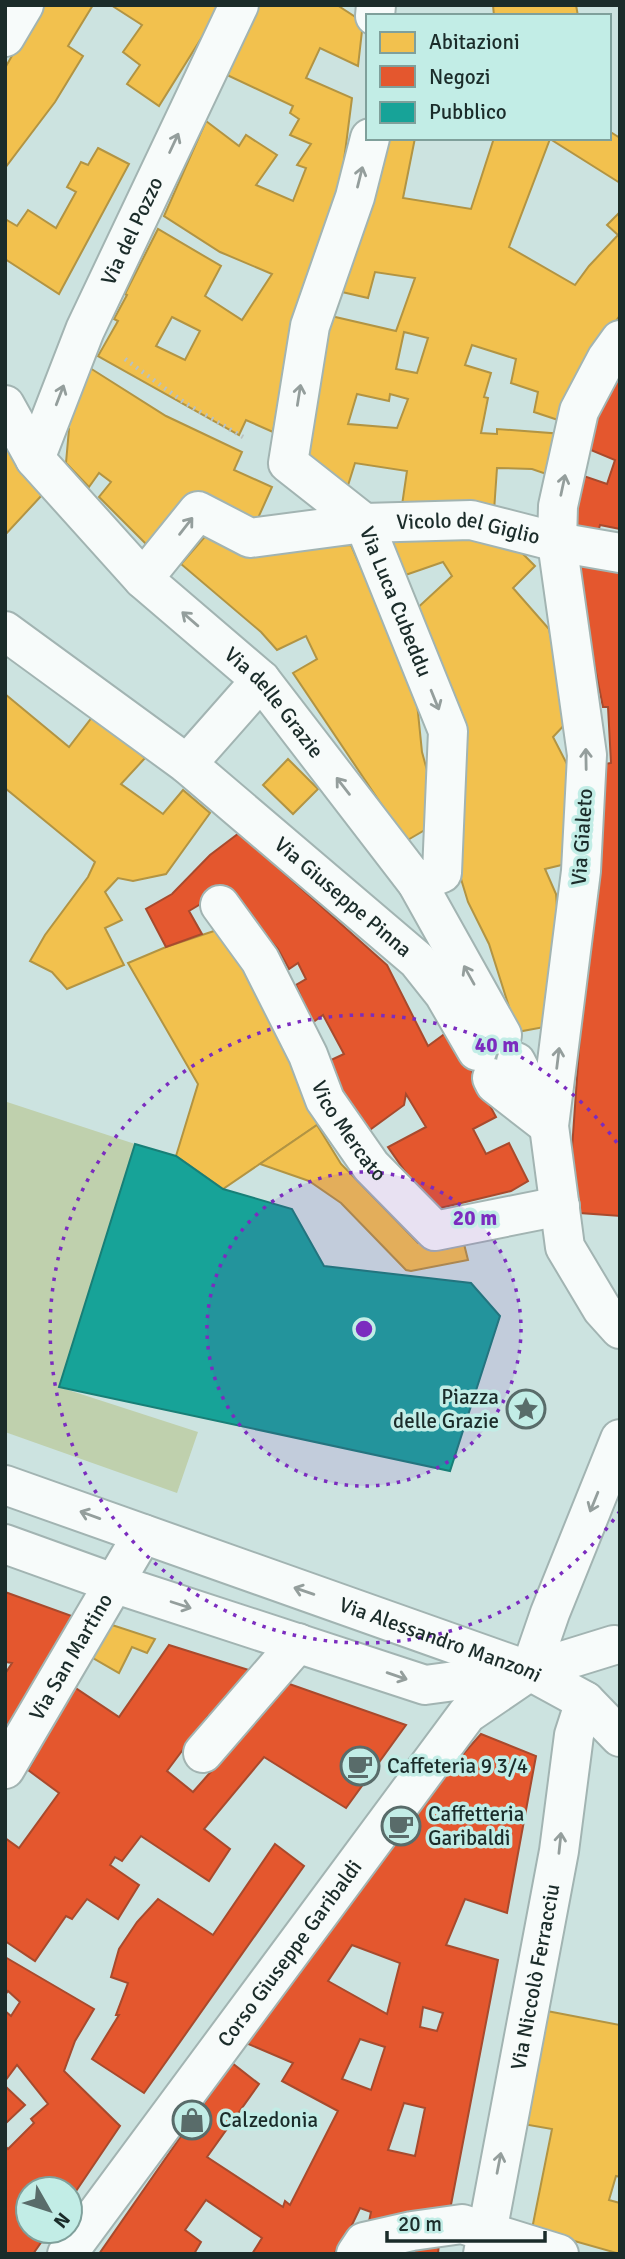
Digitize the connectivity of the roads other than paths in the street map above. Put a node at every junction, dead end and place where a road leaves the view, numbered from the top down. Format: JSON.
{"nodes":[{"id":1,"x":24,"y":5,"type":"edge"},
{"id":2,"x":240,"y":5,"type":"edge"},
{"id":3,"x":5,"y":37,"type":"edge"},
{"id":4,"x":369,"y":140,"type":"edge"},
{"id":5,"x":620,"y":340,"type":"edge"},
{"id":6,"x":5,"y":405,"type":"edge"},
{"id":7,"x":35,"y":459,"type":"junction"},
{"id":8,"x":364,"y":523,"type":"junction"},
{"id":9,"x":556,"y":542,"type":"junction"},
{"id":10,"x":620,"y":553,"type":"edge"},
{"id":11,"x":143,"y":579,"type":"junction"},
{"id":12,"x":5,"y":631,"type":"edge"},
{"id":13,"x":261,"y":680,"type":"junction"},
{"id":14,"x":187,"y":764,"type":"junction"},
{"id":15,"x":417,"y":883,"type":"junction"},
{"id":16,"x":220,"y":905,"type":"dead end"},
{"id":17,"x":497,"y":1057,"type":"junction"},
{"id":18,"x":549,"y":1126,"type":"junction"},
{"id":19,"x":560,"y":1206,"type":"junction"},
{"id":20,"x":620,"y":1329,"type":"edge"},
{"id":21,"x":620,"y":1439,"type":"edge"},
{"id":22,"x":5,"y":1485,"type":"edge"},
{"id":23,"x":143,"y":1534,"type":"junction"},
{"id":24,"x":5,"y":1544,"type":"edge"},
{"id":25,"x":116,"y":1584,"type":"junction"},
{"id":26,"x":298,"y":1643,"type":"junction"},
{"id":27,"x":614,"y":1645,"type":"dead end"},
{"id":28,"x":530,"y":1671,"type":"junction"},
{"id":29,"x":585,"y":1702,"type":"junction"},
{"id":30,"x":620,"y":1737,"type":"edge"},
{"id":31,"x":204,"y":1752,"type":"dead end"},
{"id":32,"x":5,"y":1769,"type":"edge"},
{"id":33,"x":484,"y":2242,"type":"edge"},
{"id":34,"x":67,"y":2254,"type":"edge"},
{"id":35,"x":356,"y":2254,"type":"edge"},
{"id":36,"x":559,"y":2254,"type":"edge"}],
"edges":[{"from":1,"to":3,"type":"street"},
{"from":7,"to":2,"type":"street","name":"Via del Pozzo","one_way":true},
{"from":8,"to":4,"type":"street","name":"Via Luca Cubeddu","one_way":true},
{"from":9,"to":5,"type":"street","name":"Via Gialeto","one_way":true},
{"from":6,"to":7,"type":"street","name":"Via delle Grazie"},
{"from":7,"to":11,"type":"street","name":"Via delle Grazie"},
{"from":8,"to":9,"type":"street","name":"Vicolo del Giglio"},
{"from":11,"to":8,"type":"street","name":"Vicolo del Giglio","one_way":true},
{"from":8,"to":15,"type":"street","name":"Via Luca Cubeddu","one_way":true},
{"from":9,"to":10,"type":"street","name":"Vicolo del Giglio"},
{"from":18,"to":9,"type":"street","name":"Via Gialeto","one_way":true},
{"from":13,"to":11,"type":"street","name":"Via delle Grazie","one_way":true},
{"from":12,"to":14,"type":"street","name":"Via Giuseppe Pinna"},
{"from":13,"to":14,"type":"street"},
{"from":15,"to":13,"type":"street","name":"Via delle Grazie","one_way":true},
{"from":14,"to":17,"type":"street","name":"Via Giuseppe Pinna"},
{"from":17,"to":15,"type":"street","name":"Via delle Grazie","one_way":true},
{"from":16,"to":19,"type":"street","name":"Vico Mercato"},
{"from":17,"to":18,"type":"street","name":"Via delle Grazie"},
{"from":18,"to":19,"type":"street","name":"Via Gialeto"},
{"from":19,"to":20,"type":"street","name":"Via Gialeto"},
{"from":21,"to":28,"type":"street","one_way":true},
{"from":23,"to":22,"type":"street","name":"Via Alessandro Manzoni","one_way":true},
{"from":23,"to":25,"type":"street"},
{"from":28,"to":23,"type":"street","name":"Via Alessandro Manzoni","one_way":true},
{"from":24,"to":25,"type":"street","name":"Via Alessandro Manzoni"},
{"from":25,"to":26,"type":"street","name":"Via Alessandro Manzoni","one_way":true},
{"from":25,"to":32,"type":"street","name":"Via San Martino"},
{"from":26,"to":28,"type":"street","name":"Via Alessandro Manzoni","one_way":true},
{"from":26,"to":31,"type":"street"},
{"from":27,"to":28,"type":"street"},
{"from":28,"to":29,"type":"street"},
{"from":28,"to":34,"type":"street","name":"Corso Giuseppe Garibaldi"},
{"from":29,"to":30,"type":"street"},
{"from":33,"to":29,"type":"street","name":"Via Niccolò Ferracciu","one_way":true},
{"from":33,"to":35,"type":"street"},
{"from":33,"to":36,"type":"street"}]}
